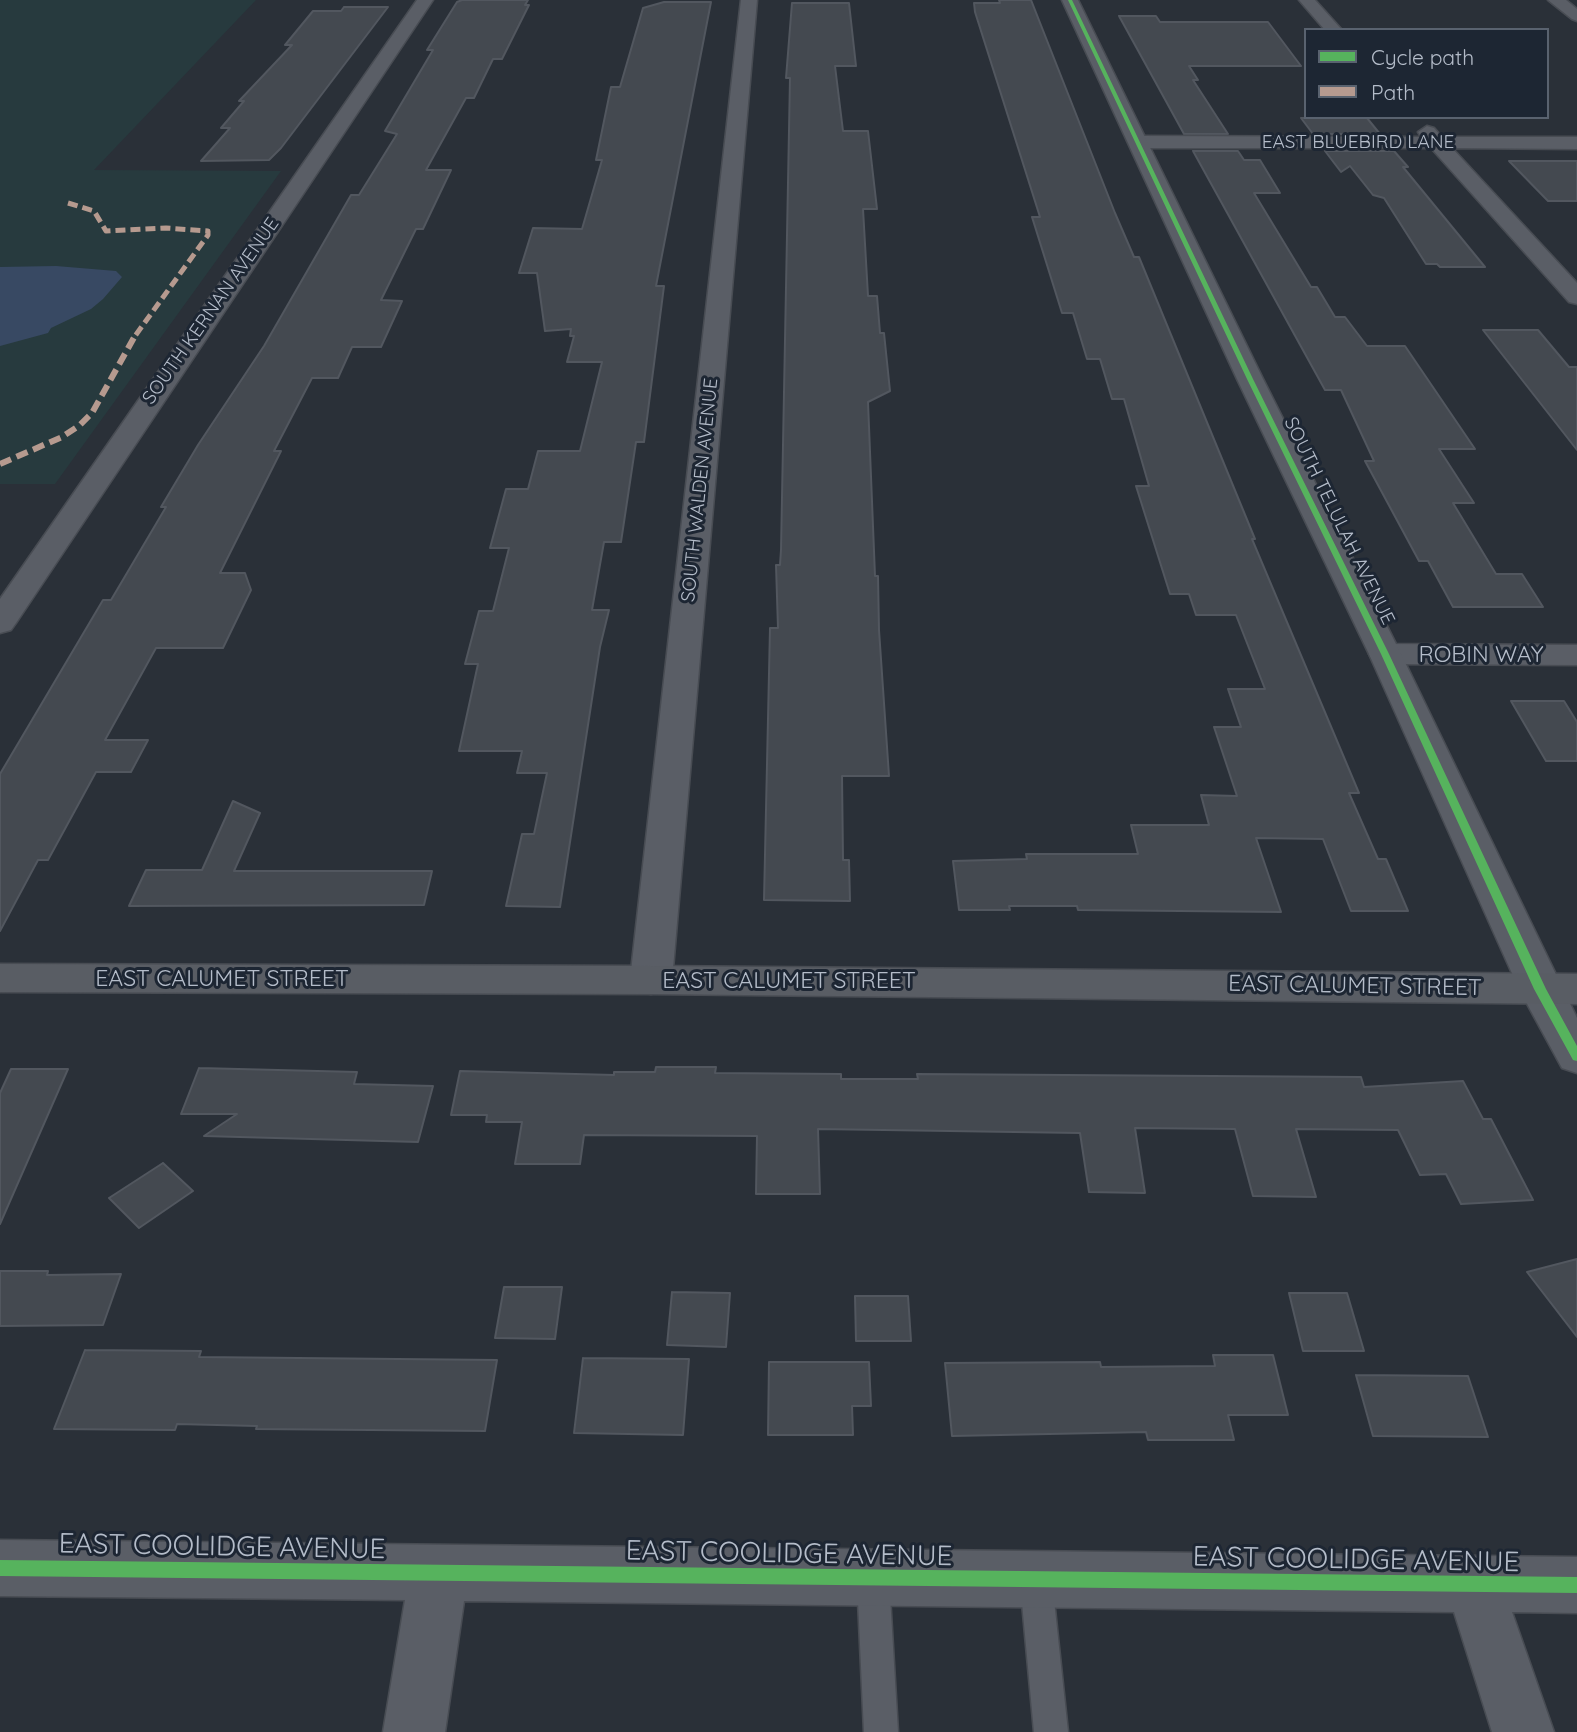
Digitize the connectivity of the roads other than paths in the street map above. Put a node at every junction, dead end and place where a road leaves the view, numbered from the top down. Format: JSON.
{"nodes":[{"id":1,"x":425,"y":0,"type":"edge"},
{"id":2,"x":749,"y":0,"type":"edge"},
{"id":3,"x":1070,"y":0,"type":"edge"},
{"id":4,"x":1307,"y":0,"type":"edge"},
{"id":5,"x":1556,"y":0,"type":"edge"},
{"id":6,"x":1577,"y":16,"type":"edge"},
{"id":7,"x":1332,"y":28,"type":"edge"},
{"id":8,"x":1415,"y":119,"type":"edge"},
{"id":9,"x":1139,"y":142,"type":"junction"},
{"id":10,"x":1437,"y":143,"type":"junction"},
{"id":11,"x":1577,"y":143,"type":"edge"},
{"id":12,"x":1577,"y":298,"type":"edge"},
{"id":13,"x":0,"y":623,"type":"edge"},
{"id":14,"x":1385,"y":654,"type":"junction"},
{"id":15,"x":1577,"y":655,"type":"edge"},
{"id":16,"x":0,"y":978,"type":"edge"},
{"id":17,"x":651,"y":980,"type":"junction"},
{"id":18,"x":1558,"y":989,"type":"edge"},
{"id":19,"x":1577,"y":1057,"type":"edge"},
{"id":20,"x":0,"y":1567,"type":"edge"},
{"id":21,"x":439,"y":1572,"type":"junction"},
{"id":22,"x":873,"y":1579,"type":"junction"},
{"id":23,"x":1035,"y":1580,"type":"junction"},
{"id":24,"x":1474,"y":1585,"type":"junction"},
{"id":25,"x":1577,"y":1585,"type":"edge"},
{"id":26,"x":414,"y":1732,"type":"edge"},
{"id":27,"x":881,"y":1732,"type":"edge"},
{"id":28,"x":1051,"y":1732,"type":"edge"},
{"id":29,"x":1523,"y":1732,"type":"edge"}],
"edges":[{"from":1,"to":13,"type":"street","name":"SOUTH KERNAN AVENUE"},
{"from":2,"to":17,"type":"street","name":"SOUTH WALDEN AVENUE"},
{"from":3,"to":9,"type":"street","name":"SOUTH TELULAH AVENUE"},
{"from":4,"to":7,"type":"street"},
{"from":5,"to":6,"type":"street"},
{"from":8,"to":10,"type":"street"},
{"from":9,"to":10,"type":"street","name":"EAST BLUEBIRD LANE"},
{"from":9,"to":14,"type":"street","name":"SOUTH TELULAH AVENUE"},
{"from":10,"to":11,"type":"street","name":"EAST BLUEBIRD LANE"},
{"from":10,"to":12,"type":"street"},
{"from":14,"to":15,"type":"street","name":"ROBIN WAY"},
{"from":14,"to":18,"type":"street","name":"SOUTH TELULAH AVENUE"},
{"from":16,"to":17,"type":"main road","name":"EAST CALUMET STREET"},
{"from":17,"to":18,"type":"main road","name":"EAST CALUMET STREET"},
{"from":18,"to":19,"type":"street","name":"SOUTH TELULAH AVENUE"},
{"from":20,"to":21,"type":"street","name":"EAST COOLIDGE AVENUE"},
{"from":21,"to":22,"type":"street","name":"EAST COOLIDGE AVENUE"},
{"from":21,"to":26,"type":"street"},
{"from":22,"to":23,"type":"street","name":"EAST COOLIDGE AVENUE"},
{"from":22,"to":27,"type":"lane"},
{"from":23,"to":24,"type":"street","name":"EAST COOLIDGE AVENUE"},
{"from":23,"to":28,"type":"lane"},
{"from":24,"to":25,"type":"street","name":"EAST COOLIDGE AVENUE"},
{"from":24,"to":29,"type":"street"}]}
